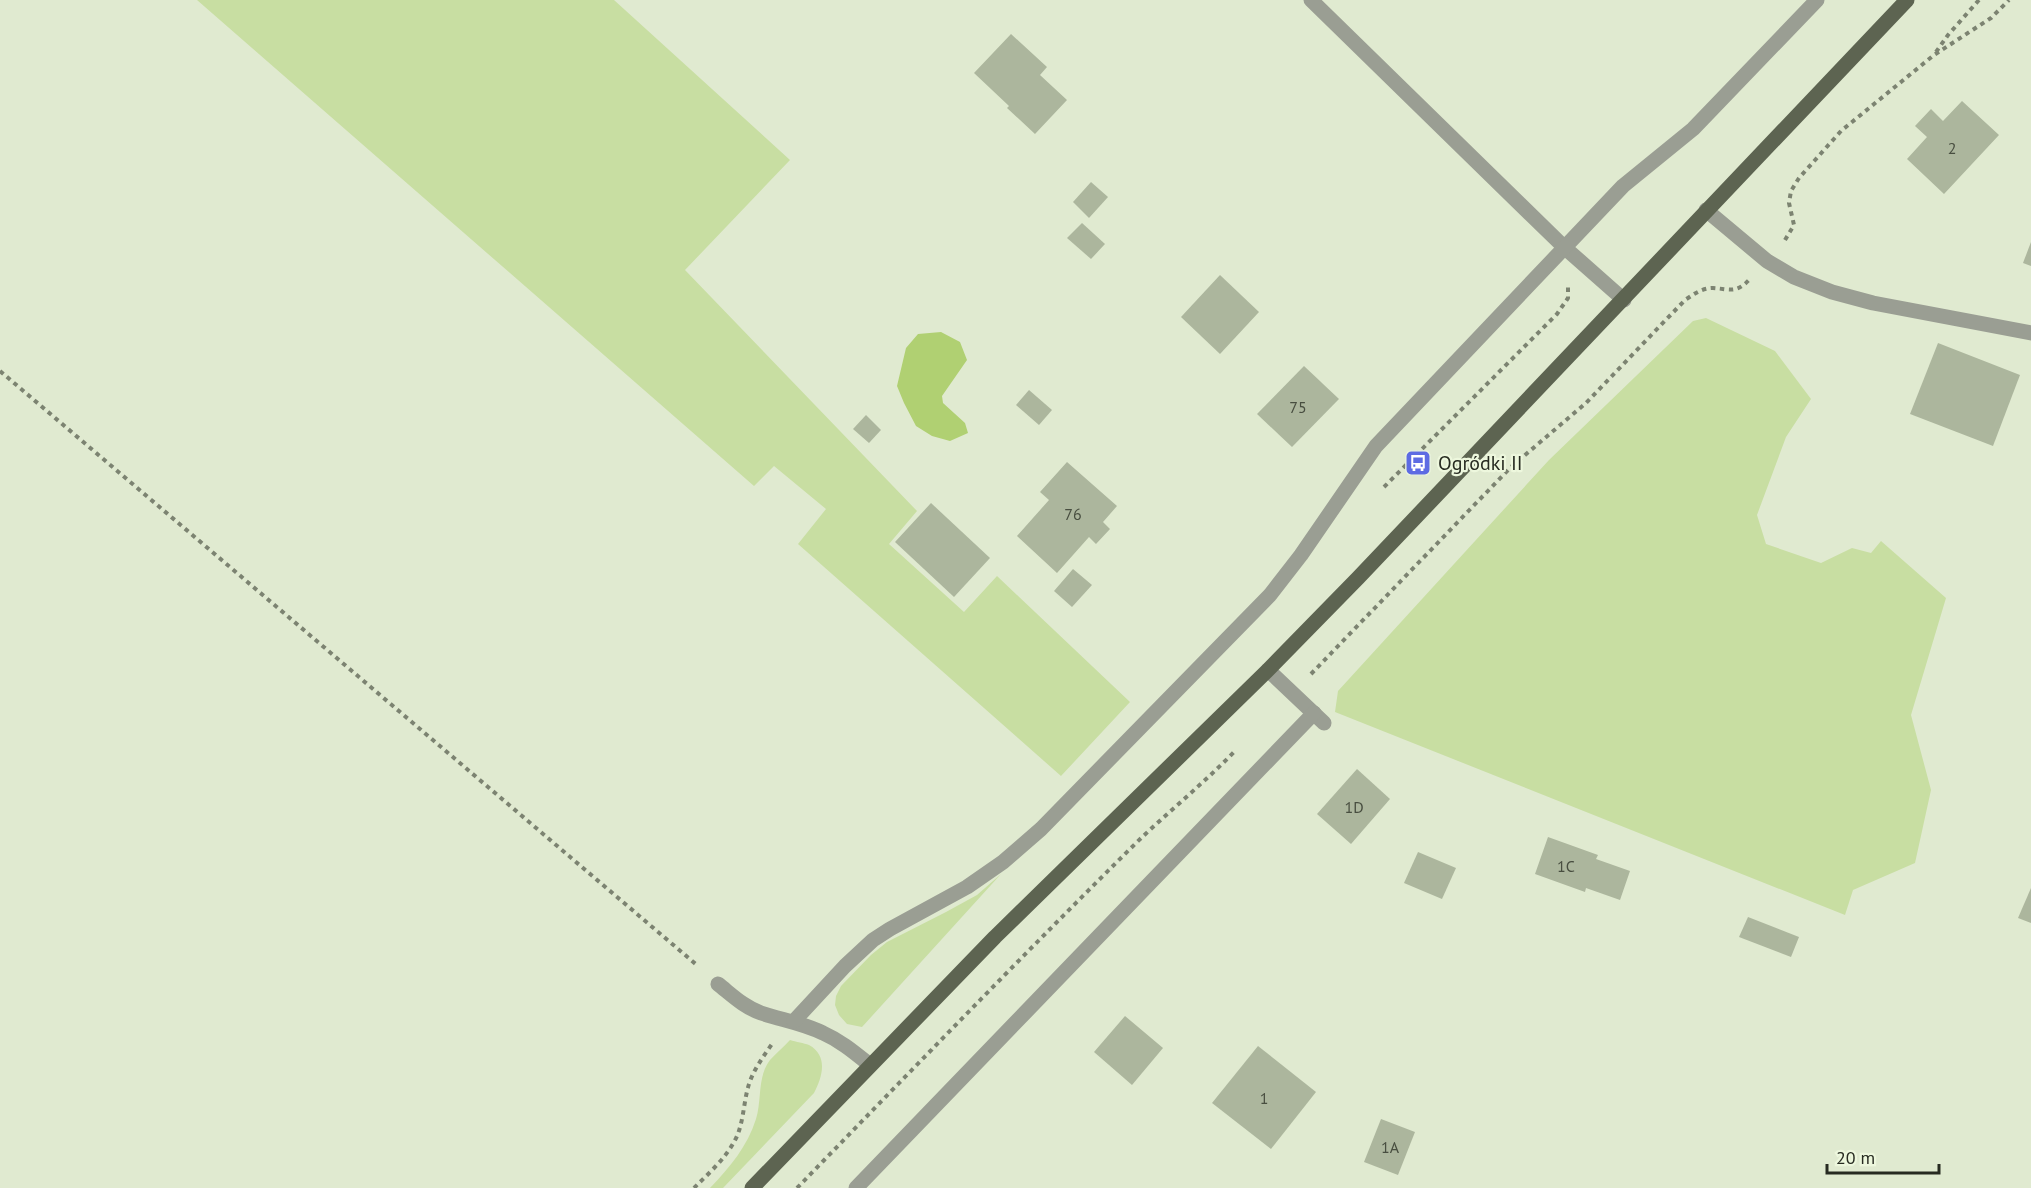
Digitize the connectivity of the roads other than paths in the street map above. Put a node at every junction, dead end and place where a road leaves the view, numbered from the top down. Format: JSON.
{"nodes":[{"id":1,"x":1311,"y":0,"type":"edge"},
{"id":2,"x":1817,"y":0,"type":"edge"},
{"id":3,"x":1907,"y":0,"type":"edge"},
{"id":4,"x":1706,"y":210,"type":"junction"},
{"id":5,"x":1564,"y":247,"type":"junction"},
{"id":6,"x":1623,"y":300,"type":"junction"},
{"id":7,"x":2031,"y":333,"type":"edge"},
{"id":8,"x":1268,"y":670,"type":"junction"},
{"id":9,"x":718,"y":984,"type":"road end"},
{"id":10,"x":794,"y":1021,"type":"junction"},
{"id":11,"x":870,"y":1065,"type":"junction"},
{"id":12,"x":752,"y":1188,"type":"edge"},
{"id":13,"x":856,"y":1188,"type":"edge"}],
"edges":[{"from":1,"to":5,"type":"street"},
{"from":2,"to":5,"type":"street"},
{"from":3,"to":4,"type":"main road"},
{"from":4,"to":6,"type":"main road"},
{"from":4,"to":7,"type":"street"},
{"from":5,"to":6,"type":"street"},
{"from":5,"to":10,"type":"street"},
{"from":6,"to":8,"type":"main road"},
{"from":8,"to":11,"type":"main road"},
{"from":8,"to":13,"type":"street"},
{"from":9,"to":10,"type":"street"},
{"from":10,"to":11,"type":"street"},
{"from":11,"to":12,"type":"main road"}]}
